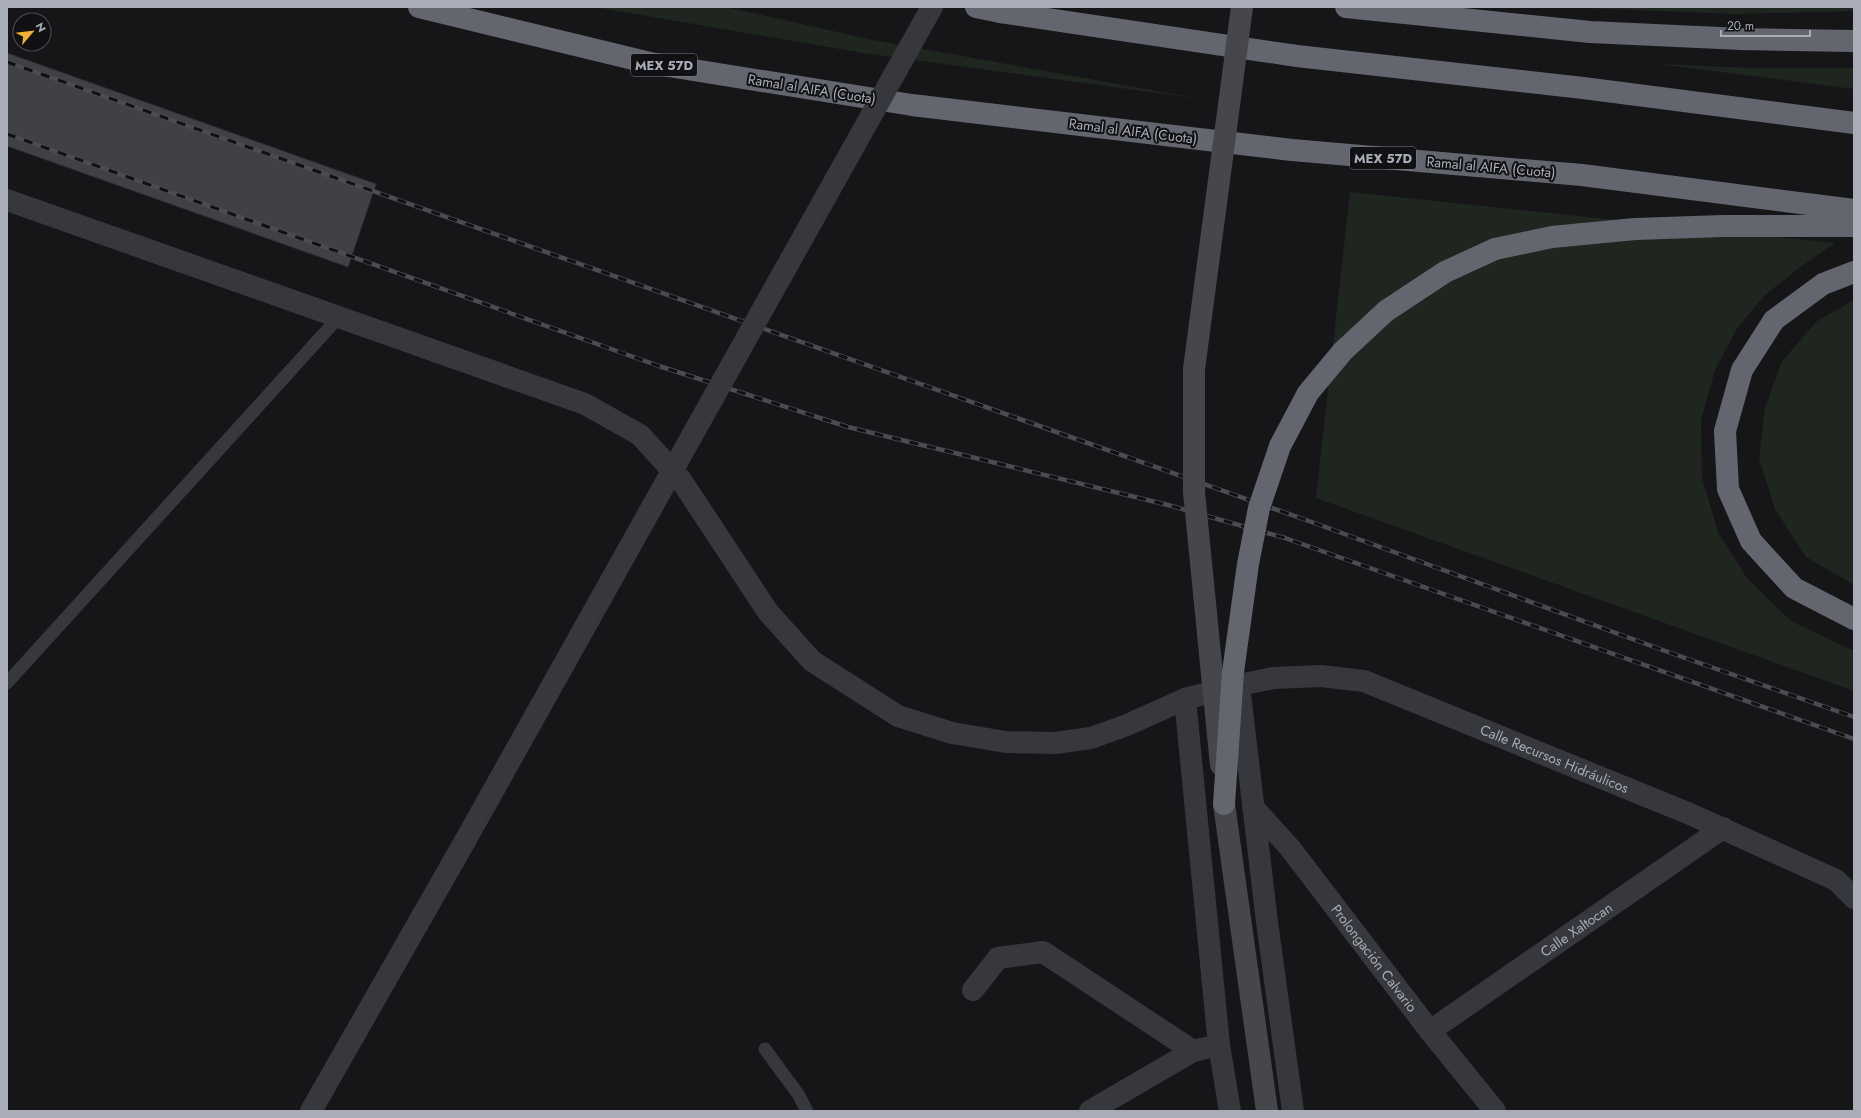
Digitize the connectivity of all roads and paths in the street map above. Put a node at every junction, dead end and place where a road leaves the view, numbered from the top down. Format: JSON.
{"nodes":[{"id":1,"x":419,"y":7,"type":"edge"},
{"id":2,"x":932,"y":7,"type":"edge"},
{"id":3,"x":976,"y":7,"type":"edge"},
{"id":4,"x":1242,"y":7,"type":"edge"},
{"id":5,"x":1346,"y":7,"type":"edge"},
{"id":6,"x":1854,"y":41,"type":"edge"},
{"id":7,"x":58,"y":93,"type":"dead end"},
{"id":8,"x":7,"y":98,"type":"edge"},
{"id":9,"x":51,"y":114,"type":"junction"},
{"id":10,"x":1854,"y":123,"type":"edge"},
{"id":11,"x":43,"y":136,"type":"dead end"},
{"id":12,"x":7,"y":200,"type":"edge"},
{"id":13,"x":1854,"y":210,"type":"edge"},
{"id":14,"x":1854,"y":226,"type":"edge"},
{"id":15,"x":1854,"y":272,"type":"edge"},
{"id":16,"x":339,"y":317,"type":"junction"},
{"id":17,"x":1854,"y":619,"type":"edge"},
{"id":18,"x":7,"y":683,"type":"edge"},
{"id":19,"x":1239,"y":685,"type":"junction"},
{"id":20,"x":1185,"y":699,"type":"junction"},
{"id":21,"x":1224,"y":804,"type":"junction"},
{"id":22,"x":1253,"y":807,"type":"junction"},
{"id":23,"x":1723,"y":828,"type":"junction"},
{"id":24,"x":1854,"y":898,"type":"edge"},
{"id":25,"x":973,"y":990,"type":"dead end"},
{"id":26,"x":1430,"y":1031,"type":"junction"},
{"id":27,"x":1219,"y":1045,"type":"junction"},
{"id":28,"x":765,"y":1049,"type":"dead end"},
{"id":29,"x":1193,"y":1051,"type":"junction"},
{"id":30,"x":311,"y":1111,"type":"edge"},
{"id":31,"x":807,"y":1111,"type":"edge"},
{"id":32,"x":1090,"y":1111,"type":"edge"},
{"id":33,"x":1230,"y":1111,"type":"edge"},
{"id":34,"x":1267,"y":1111,"type":"edge"},
{"id":35,"x":1293,"y":1111,"type":"edge"},
{"id":36,"x":1495,"y":1111,"type":"edge"}],
"edges":[{"from":1,"to":13,"type":"highway","name":"Ramal al AIFA (Cuota)","number":"MEX 57D"},
{"from":2,"to":30,"type":"street","bridge":true},
{"from":3,"to":10,"type":"highway"},
{"from":4,"to":21,"type":"main road","bridge":true},
{"from":5,"to":6,"type":"highway"},
{"from":7,"to":9,"type":"path"},
{"from":8,"to":9,"type":"path"},
{"from":9,"to":11,"type":"path"},
{"from":12,"to":16,"type":"street","name":"Calle Recursos Hidráulicos"},
{"from":14,"to":21,"type":"highway","bridge":true},
{"from":15,"to":17,"type":"highway"},
{"from":16,"to":18,"type":"lane"},
{"from":16,"to":20,"type":"street","name":"Calle Recursos Hidráulicos"},
{"from":19,"to":20,"type":"street","name":"Calle Recursos Hidráulicos"},
{"from":19,"to":22,"type":"street"},
{"from":19,"to":23,"type":"street","name":"Calle Recursos Hidráulicos"},
{"from":20,"to":27,"type":"street"},
{"from":21,"to":34,"type":"main road"},
{"from":22,"to":26,"type":"street","name":"Prolongación Calvario"},
{"from":22,"to":35,"type":"street"},
{"from":23,"to":24,"type":"street","name":"Calle Recursos Hidráulicos"},
{"from":23,"to":26,"type":"street","name":"Calle Xaltocan"},
{"from":25,"to":29,"type":"street"},
{"from":26,"to":36,"type":"street","name":"Prolongación Calvario"},
{"from":27,"to":29,"type":"street"},
{"from":27,"to":33,"type":"street"},
{"from":28,"to":31,"type":"lane"},
{"from":29,"to":32,"type":"street"}]}
